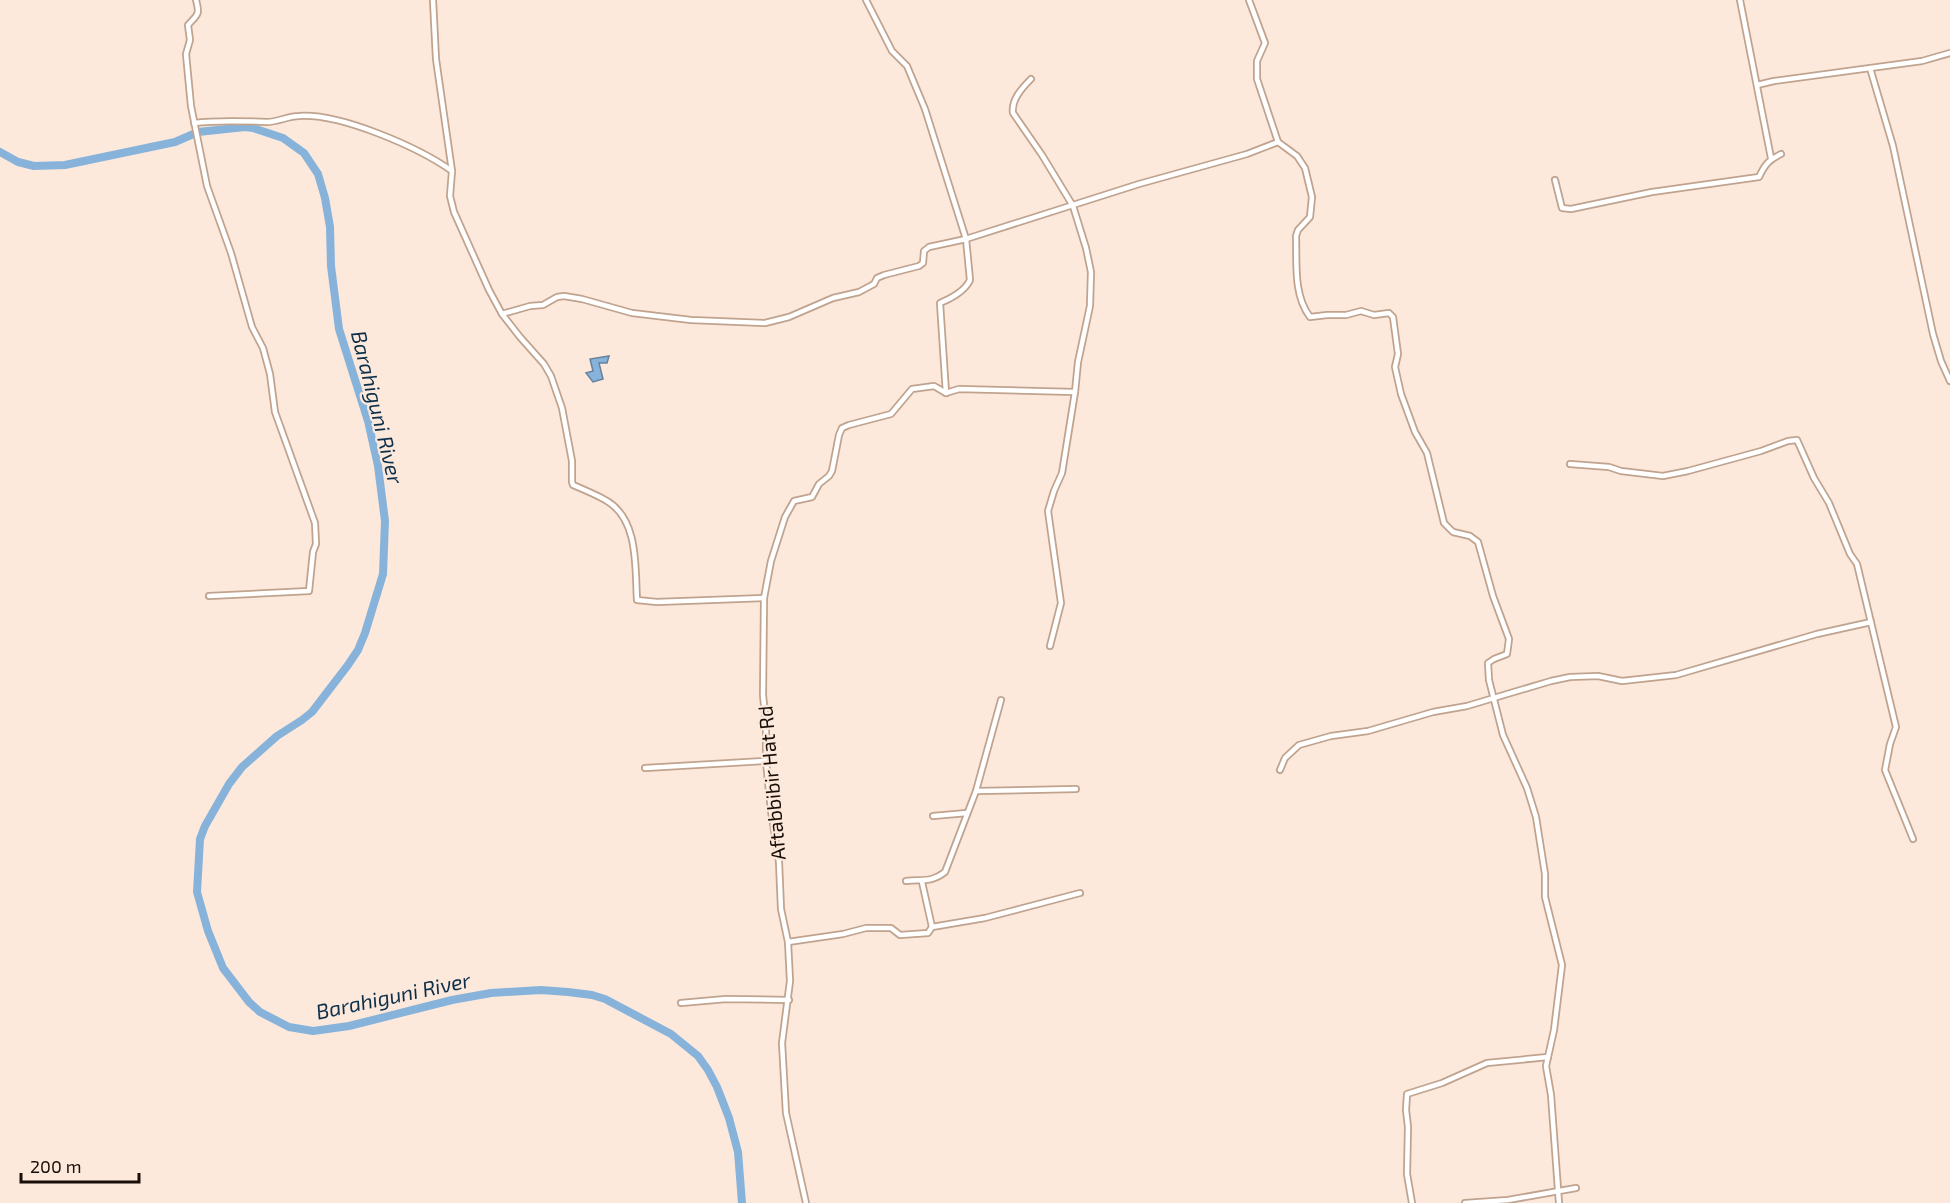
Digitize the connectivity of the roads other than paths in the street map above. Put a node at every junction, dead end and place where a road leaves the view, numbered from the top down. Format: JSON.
{"nodes":[{"id":1,"x":196,"y":0,"type":"edge"},
{"id":2,"x":433,"y":0,"type":"edge"},
{"id":3,"x":866,"y":0,"type":"edge"},
{"id":4,"x":1249,"y":0,"type":"edge"},
{"id":5,"x":1740,"y":0,"type":"edge"},
{"id":6,"x":1950,"y":53,"type":"edge"},
{"id":7,"x":1870,"y":68,"type":"junction"},
{"id":8,"x":1031,"y":79,"type":"dead end"},
{"id":9,"x":1757,"y":85,"type":"junction"},
{"id":10,"x":194,"y":126,"type":"junction"},
{"id":11,"x":1278,"y":142,"type":"junction"},
{"id":12,"x":1781,"y":154,"type":"dead end"},
{"id":13,"x":1771,"y":158,"type":"junction"},
{"id":14,"x":452,"y":171,"type":"junction"},
{"id":15,"x":1555,"y":180,"type":"dead end"},
{"id":16,"x":1073,"y":206,"type":"junction"},
{"id":17,"x":966,"y":239,"type":"junction"},
{"id":18,"x":502,"y":314,"type":"junction"},
{"id":19,"x":1950,"y":381,"type":"edge"},
{"id":20,"x":1076,"y":392,"type":"junction"},
{"id":21,"x":946,"y":393,"type":"junction"},
{"id":22,"x":1570,"y":464,"type":"dead end"},
{"id":23,"x":209,"y":596,"type":"dead end"},
{"id":24,"x":764,"y":598,"type":"junction"},
{"id":25,"x":1871,"y":622,"type":"junction"},
{"id":26,"x":1050,"y":646,"type":"dead end"},
{"id":27,"x":1493,"y":698,"type":"junction"},
{"id":28,"x":1001,"y":700,"type":"dead end"},
{"id":29,"x":766,"y":761,"type":"junction"},
{"id":30,"x":645,"y":768,"type":"dead end"},
{"id":31,"x":1280,"y":770,"type":"dead end"},
{"id":32,"x":1076,"y":789,"type":"dead end"},
{"id":33,"x":976,"y":791,"type":"junction"},
{"id":34,"x":967,"y":813,"type":"junction"},
{"id":35,"x":933,"y":816,"type":"dead end"},
{"id":36,"x":1913,"y":839,"type":"dead end"},
{"id":37,"x":906,"y":881,"type":"dead end"},
{"id":38,"x":922,"y":882,"type":"junction"},
{"id":39,"x":1080,"y":893,"type":"dead end"},
{"id":40,"x":932,"y":927,"type":"junction"},
{"id":41,"x":789,"y":942,"type":"junction"},
{"id":42,"x":789,"y":1000,"type":"junction"},
{"id":43,"x":681,"y":1003,"type":"dead end"},
{"id":44,"x":1548,"y":1057,"type":"junction"},
{"id":45,"x":1576,"y":1188,"type":"dead end"},
{"id":46,"x":806,"y":1203,"type":"edge"},
{"id":47,"x":1412,"y":1203,"type":"edge"},
{"id":48,"x":1465,"y":1203,"type":"edge"},
{"id":49,"x":1559,"y":1203,"type":"edge"}],
"edges":[{"from":1,"to":10,"type":"street"},
{"from":2,"to":14,"type":"street"},
{"from":3,"to":17,"type":"street"},
{"from":4,"to":11,"type":"street"},
{"from":5,"to":9,"type":"street"},
{"from":6,"to":7,"type":"street"},
{"from":7,"to":9,"type":"street"},
{"from":7,"to":19,"type":"street"},
{"from":8,"to":16,"type":"street"},
{"from":9,"to":13,"type":"street"},
{"from":10,"to":14,"type":"street"},
{"from":10,"to":23,"type":"street"},
{"from":11,"to":16,"type":"street"},
{"from":11,"to":27,"type":"street"},
{"from":12,"to":13,"type":"street"},
{"from":13,"to":15,"type":"street"},
{"from":14,"to":18,"type":"street"},
{"from":16,"to":17,"type":"street"},
{"from":16,"to":20,"type":"street"},
{"from":17,"to":18,"type":"street"},
{"from":17,"to":21,"type":"street"},
{"from":18,"to":24,"type":"street"},
{"from":20,"to":21,"type":"street"},
{"from":20,"to":26,"type":"street"},
{"from":21,"to":24,"type":"street","name":"Aftabbibir Hat Rd"},
{"from":22,"to":25,"type":"street"},
{"from":24,"to":29,"type":"street","name":"Aftabbibir Hat Rd"},
{"from":25,"to":27,"type":"street"},
{"from":25,"to":36,"type":"street"},
{"from":27,"to":31,"type":"street"},
{"from":27,"to":44,"type":"street"},
{"from":28,"to":33,"type":"street"},
{"from":29,"to":30,"type":"street"},
{"from":29,"to":41,"type":"street","name":"Aftabbibir Hat Rd"},
{"from":32,"to":33,"type":"street"},
{"from":33,"to":34,"type":"street"},
{"from":34,"to":35,"type":"street"},
{"from":34,"to":38,"type":"street"},
{"from":37,"to":38,"type":"street"},
{"from":38,"to":40,"type":"street"},
{"from":39,"to":40,"type":"street"},
{"from":40,"to":41,"type":"street"},
{"from":41,"to":42,"type":"street","name":"Aftabbibir Hat Rd"},
{"from":42,"to":43,"type":"street"},
{"from":42,"to":46,"type":"street","name":"Aftabbibir Hat Rd"},
{"from":44,"to":47,"type":"street"},
{"from":44,"to":49,"type":"street"},
{"from":45,"to":48,"type":"street"}]}
